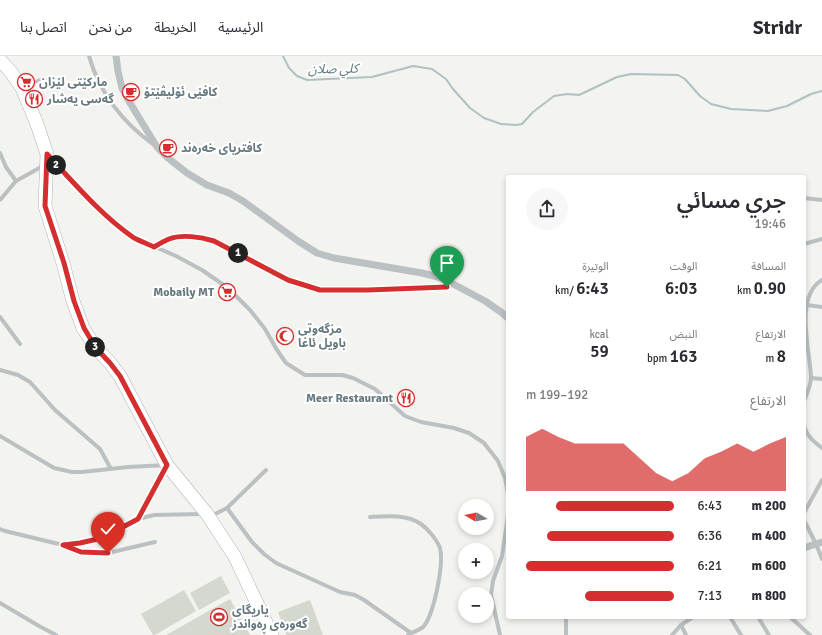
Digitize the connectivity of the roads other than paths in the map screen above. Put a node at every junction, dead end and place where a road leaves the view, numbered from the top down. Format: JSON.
{"nodes":[{"id":1,"x":89,"y":56,"type":"edge"},
{"id":2,"x":116,"y":56,"type":"edge"},
{"id":3,"x":0,"y":60,"type":"edge"},
{"id":4,"x":42,"y":79,"type":"dead end"},
{"id":5,"x":22,"y":88,"type":"junction"},
{"id":6,"x":156,"y":147,"type":"junction"},
{"id":7,"x":0,"y":153,"type":"edge"},
{"id":8,"x":47,"y":154,"type":"junction"},
{"id":9,"x":16,"y":181,"type":"junction"},
{"id":10,"x":806,"y":198,"type":"edge"},
{"id":11,"x":0,"y":200,"type":"edge"},
{"id":12,"x":822,"y":200,"type":"edge"},
{"id":13,"x":822,"y":239,"type":"edge"},
{"id":14,"x":806,"y":243,"type":"edge"},
{"id":15,"x":154,"y":247,"type":"junction"},
{"id":16,"x":822,"y":280,"type":"edge"},
{"id":17,"x":455,"y":284,"type":"junction"},
{"id":18,"x":807,"y":305,"type":"junction"},
{"id":19,"x":822,"y":307,"type":"edge"},
{"id":20,"x":806,"y":314,"type":"edge"},
{"id":21,"x":506,"y":316,"type":"edge"},
{"id":22,"x":0,"y":317,"type":"edge"},
{"id":23,"x":20,"y":344,"type":"dead end"},
{"id":24,"x":806,"y":349,"type":"edge"},
{"id":25,"x":0,"y":370,"type":"edge"},
{"id":26,"x":806,"y":375,"type":"edge"},
{"id":27,"x":811,"y":376,"type":"junction"},
{"id":28,"x":822,"y":379,"type":"edge"},
{"id":29,"x":806,"y":394,"type":"edge"},
{"id":30,"x":806,"y":432,"type":"edge"},
{"id":31,"x":0,"y":436,"type":"edge"},
{"id":32,"x":822,"y":448,"type":"edge"},
{"id":33,"x":167,"y":465,"type":"junction"},
{"id":34,"x":110,"y":469,"type":"junction"},
{"id":35,"x":266,"y":470,"type":"dead end"},
{"id":36,"x":822,"y":480,"type":"edge"},
{"id":37,"x":506,"y":483,"type":"edge"},
{"id":38,"x":227,"y":508,"type":"junction"},
{"id":39,"x":806,"y":509,"type":"edge"},
{"id":40,"x":208,"y":516,"type":"junction"},
{"id":41,"x":370,"y":517,"type":"dead end"},
{"id":42,"x":138,"y":519,"type":"junction"},
{"id":43,"x":806,"y":523,"type":"edge"},
{"id":44,"x":0,"y":529,"type":"edge"},
{"id":45,"x":506,"y":529,"type":"edge"},
{"id":46,"x":155,"y":542,"type":"dead end"},
{"id":47,"x":819,"y":543,"type":"edge"},
{"id":48,"x":63,"y":545,"type":"junction"},
{"id":49,"x":806,"y":547,"type":"edge"},
{"id":50,"x":822,"y":559,"type":"edge"},
{"id":51,"x":0,"y":603,"type":"edge"},
{"id":52,"x":566,"y":619,"type":"edge"},
{"id":53,"x":690,"y":619,"type":"edge"},
{"id":54,"x":731,"y":619,"type":"edge"},
{"id":55,"x":759,"y":619,"type":"edge"},
{"id":56,"x":792,"y":619,"type":"edge"},
{"id":57,"x":681,"y":625,"type":"junction"},
{"id":58,"x":410,"y":634,"type":"edge"},
{"id":59,"x":56,"y":635,"type":"edge"},
{"id":60,"x":272,"y":635,"type":"edge"},
{"id":61,"x":500,"y":635,"type":"edge"},
{"id":62,"x":566,"y":635,"type":"edge"},
{"id":63,"x":672,"y":635,"type":"edge"},
{"id":64,"x":686,"y":635,"type":"edge"},
{"id":65,"x":741,"y":635,"type":"edge"},
{"id":66,"x":769,"y":635,"type":"edge"},
{"id":67,"x":810,"y":635,"type":"edge"}],
"edges":[{"from":1,"to":6,"type":"street"},
{"from":2,"to":6,"type":"street"},
{"from":3,"to":5,"type":"main road"},
{"from":4,"to":5,"type":"lane"},
{"from":5,"to":8,"type":"main road"},
{"from":6,"to":17,"type":"street"},
{"from":7,"to":9,"type":"street"},
{"from":8,"to":9,"type":"street"},
{"from":8,"to":15,"type":"street"},
{"from":8,"to":33,"type":"main road"},
{"from":9,"to":11,"type":"street"},
{"from":10,"to":12,"type":"street"},
{"from":13,"to":14,"type":"street"},
{"from":15,"to":17,"type":"street"},
{"from":15,"to":37,"type":"street"},
{"from":16,"to":18,"type":"street"},
{"from":17,"to":21,"type":"street"},
{"from":18,"to":19,"type":"street"},
{"from":18,"to":20,"type":"street"},
{"from":22,"to":23,"type":"street"},
{"from":24,"to":27,"type":"street"},
{"from":25,"to":34,"type":"street"},
{"from":26,"to":27,"type":"street"},
{"from":27,"to":28,"type":"street"},
{"from":27,"to":29,"type":"street"},
{"from":30,"to":32,"type":"street"},
{"from":31,"to":34,"type":"street"},
{"from":33,"to":34,"type":"street"},
{"from":33,"to":40,"type":"main road"},
{"from":33,"to":42,"type":"street"},
{"from":35,"to":38,"type":"street"},
{"from":36,"to":39,"type":"street"},
{"from":38,"to":40,"type":"street"},
{"from":38,"to":58,"type":"street"},
{"from":40,"to":42,"type":"street"},
{"from":40,"to":60,"type":"main road"},
{"from":41,"to":58,"type":"street"},
{"from":42,"to":48,"type":"street"},
{"from":43,"to":47,"type":"street"},
{"from":44,"to":48,"type":"street"},
{"from":45,"to":61,"type":"street"},
{"from":46,"to":48,"type":"street"},
{"from":47,"to":49,"type":"street"},
{"from":47,"to":50,"type":"street"},
{"from":51,"to":59,"type":"street"},
{"from":52,"to":62,"type":"street"},
{"from":53,"to":57,"type":"street"},
{"from":54,"to":65,"type":"street"},
{"from":55,"to":66,"type":"street"},
{"from":56,"to":67,"type":"street"},
{"from":57,"to":63,"type":"street"},
{"from":57,"to":64,"type":"street"}]}
